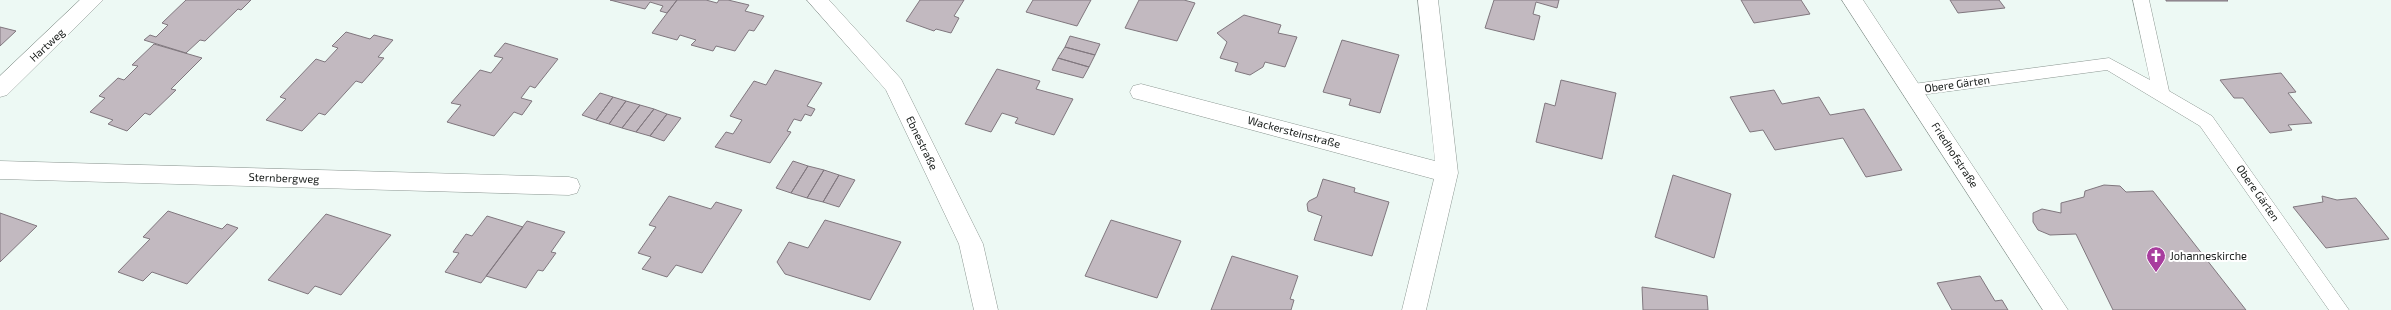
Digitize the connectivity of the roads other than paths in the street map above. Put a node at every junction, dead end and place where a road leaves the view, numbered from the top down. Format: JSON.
{"nodes":[{"id":1,"x":93,"y":0,"type":"edge"},
{"id":2,"x":817,"y":0,"type":"edge"},
{"id":3,"x":1428,"y":0,"type":"edge"},
{"id":4,"x":1852,"y":0,"type":"edge"},
{"id":5,"x":2141,"y":0,"type":"edge"},
{"id":6,"x":0,"y":89,"type":"edge"},
{"id":7,"x":1913,"y":90,"type":"junction"},
{"id":8,"x":1141,"y":92,"type":"dead end"},
{"id":9,"x":2160,"y":93,"type":"junction"},
{"id":10,"x":0,"y":170,"type":"edge"},
{"id":11,"x":1447,"y":173,"type":"junction"},
{"id":12,"x":569,"y":186,"type":"dead end"},
{"id":13,"x":986,"y":310,"type":"edge"},
{"id":14,"x":1414,"y":310,"type":"edge"},
{"id":15,"x":2056,"y":310,"type":"edge"},
{"id":16,"x":2340,"y":310,"type":"edge"}],
"edges":[{"from":1,"to":6,"type":"street","name":"Hartweg"},
{"from":2,"to":13,"type":"street","name":"Ebnestraße"},
{"from":3,"to":11,"type":"street"},
{"from":4,"to":7,"type":"street","name":"Friedhofstraße"},
{"from":5,"to":9,"type":"lane"},
{"from":7,"to":9,"type":"lane","name":"Obere Gärten"},
{"from":7,"to":15,"type":"street","name":"Friedhofstraße"},
{"from":8,"to":11,"type":"street","name":"Wackersteinstraße"},
{"from":9,"to":16,"type":"lane","name":"Obere Gärten"},
{"from":10,"to":12,"type":"street","name":"Sternbergweg"},
{"from":11,"to":14,"type":"street"}]}
